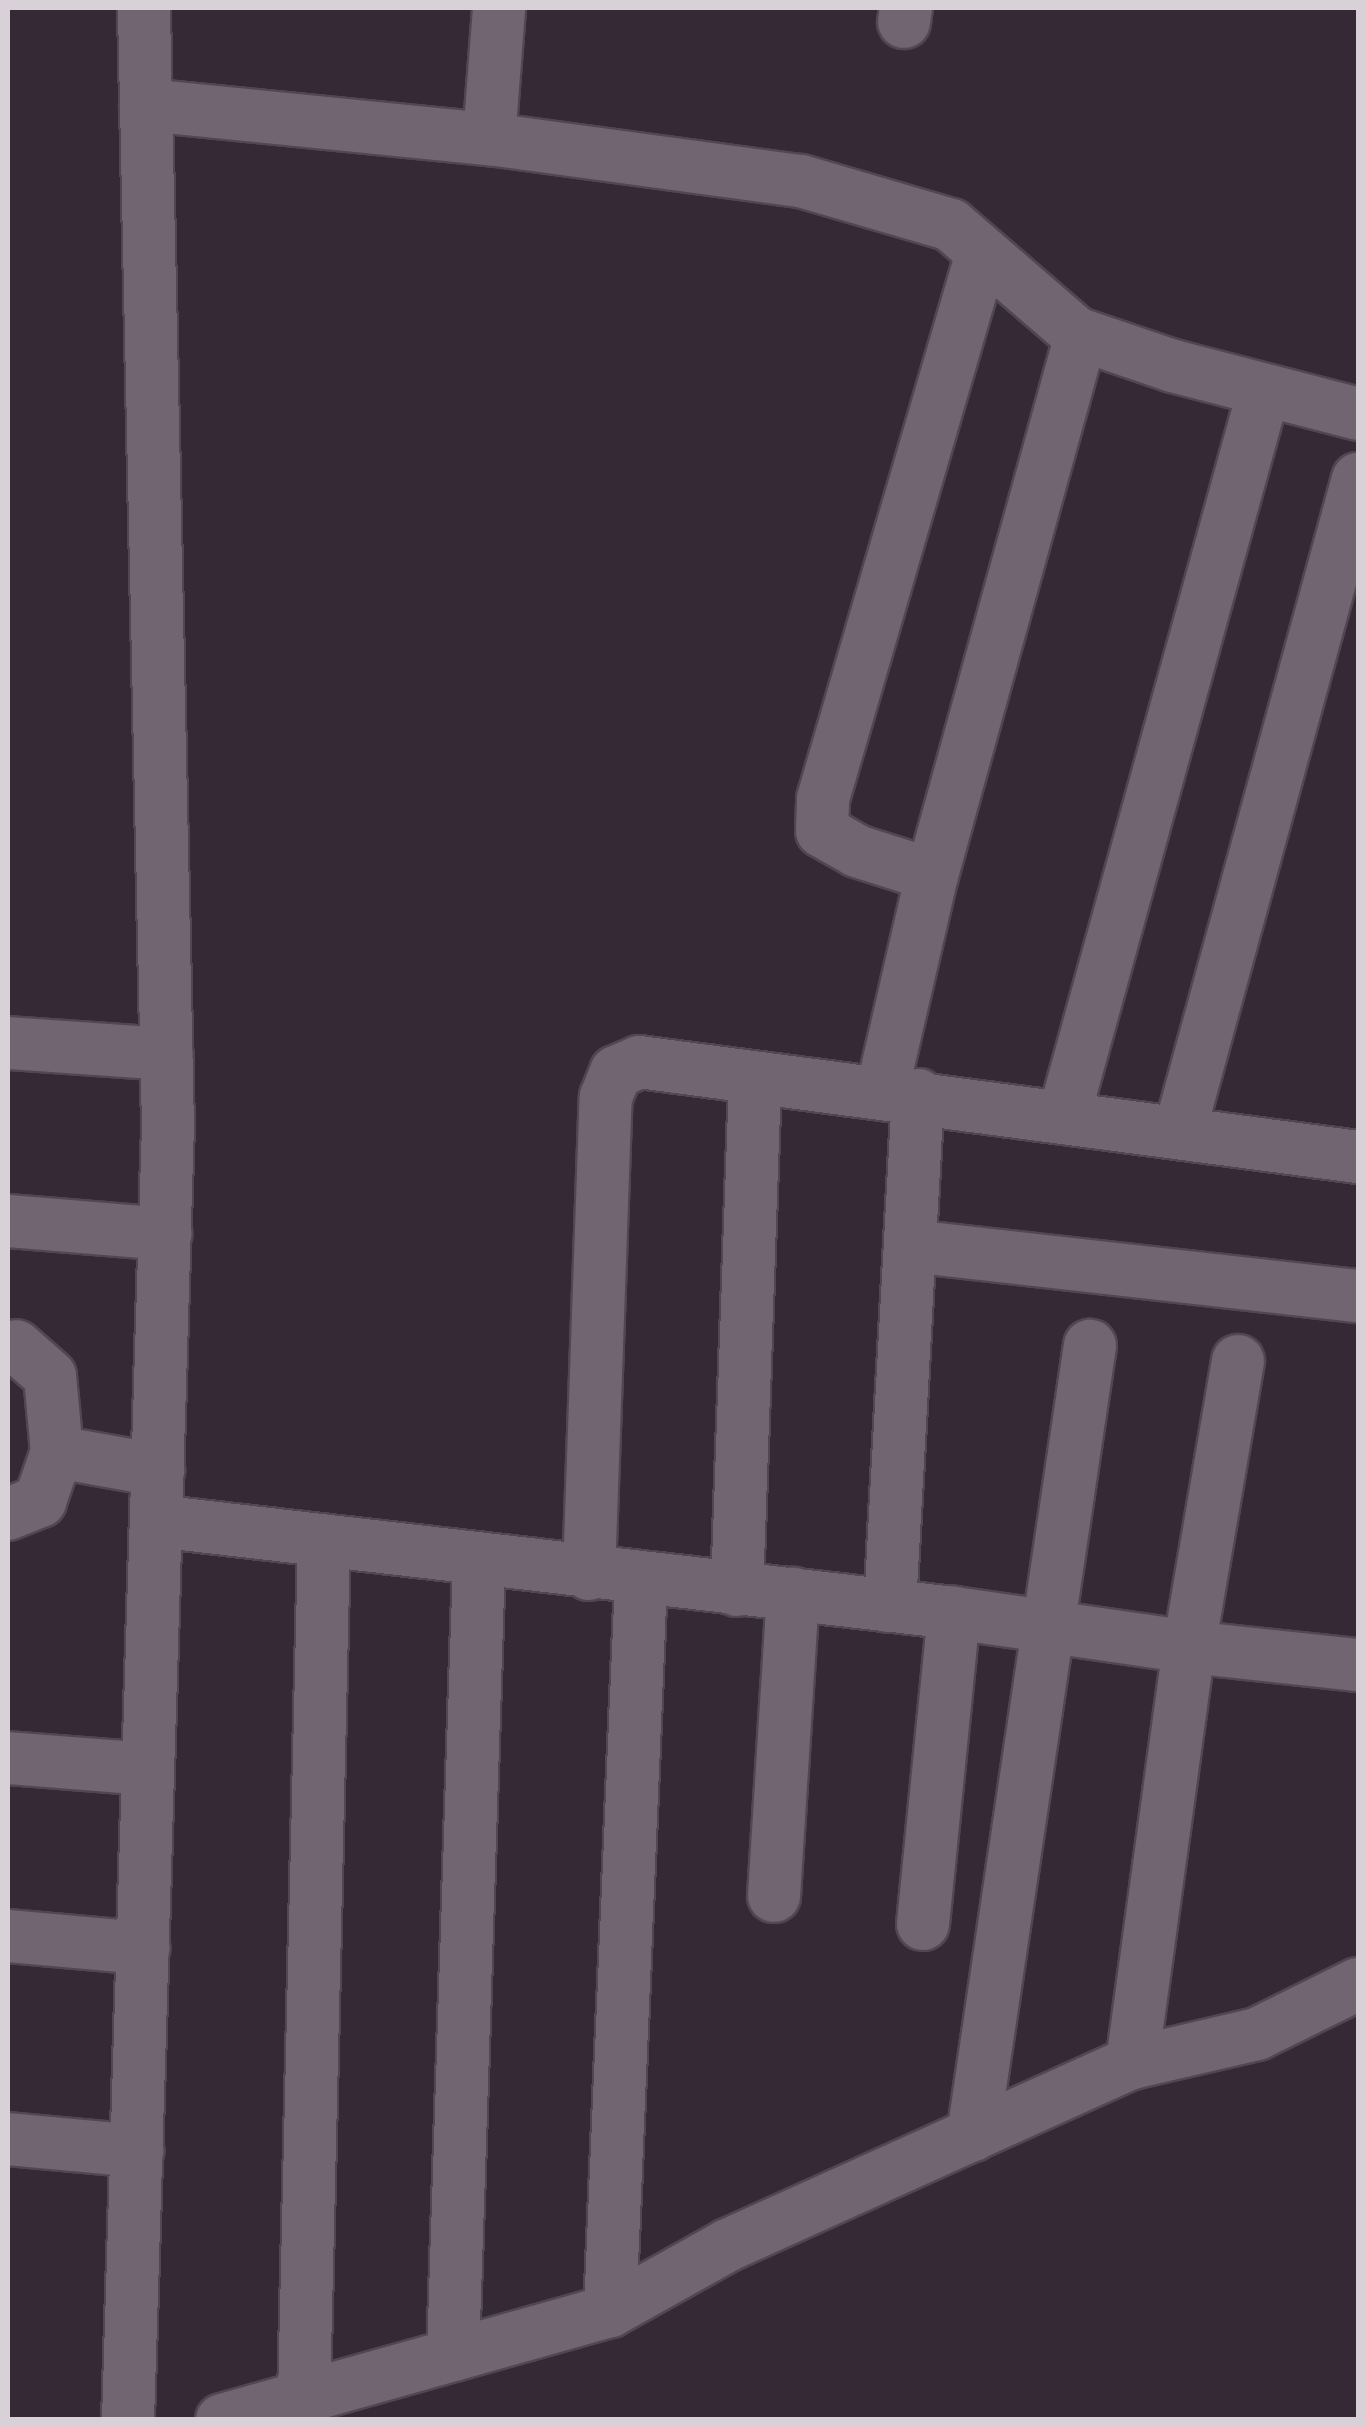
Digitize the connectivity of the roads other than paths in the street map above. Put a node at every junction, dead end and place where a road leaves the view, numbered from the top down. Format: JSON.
{"nodes":[{"id":1,"x":144,"y":8,"type":"edge"},
{"id":2,"x":499,"y":8,"type":"edge"},
{"id":3,"x":146,"y":105,"type":"junction"},
{"id":4,"x":489,"y":138,"type":"junction"},
{"id":5,"x":982,"y":253,"type":"junction"},
{"id":6,"x":1081,"y":335,"type":"junction"},
{"id":7,"x":1264,"y":390,"type":"junction"},
{"id":8,"x":1358,"y":414,"type":"edge"},
{"id":9,"x":1358,"y":479,"type":"edge"},
{"id":10,"x":932,"y":875,"type":"junction"},
{"id":11,"x":8,"y":1042,"type":"edge"},
{"id":12,"x":166,"y":1054,"type":"junction"},
{"id":13,"x":755,"y":1082,"type":"junction"},
{"id":14,"x":900,"y":1093,"type":"junction"},
{"id":15,"x":1064,"y":1116,"type":"junction"},
{"id":16,"x":1180,"y":1130,"type":"junction"},
{"id":17,"x":1358,"y":1156,"type":"edge"},
{"id":18,"x":8,"y":1221,"type":"edge"},
{"id":19,"x":165,"y":1234,"type":"junction"},
{"id":20,"x":911,"y":1246,"type":"junction"},
{"id":21,"x":1358,"y":1296,"type":"edge"},
{"id":22,"x":16,"y":1346,"type":"dead end"},
{"id":23,"x":1090,"y":1346,"type":"dead end"},
{"id":24,"x":1238,"y":1361,"type":"dead end"},
{"id":25,"x":57,"y":1452,"type":"junction"},
{"id":26,"x":158,"y":1470,"type":"junction"},
{"id":27,"x":8,"y":1514,"type":"edge"},
{"id":28,"x":156,"y":1522,"type":"junction"},
{"id":29,"x":324,"y":1542,"type":"junction"},
{"id":30,"x":479,"y":1562,"type":"junction"},
{"id":31,"x":589,"y":1574,"type":"junction"},
{"id":32,"x":642,"y":1579,"type":"junction"},
{"id":33,"x":736,"y":1590,"type":"junction"},
{"id":34,"x":793,"y":1594,"type":"junction"},
{"id":35,"x":890,"y":1606,"type":"junction"},
{"id":36,"x":954,"y":1613,"type":"junction"},
{"id":37,"x":1050,"y":1632,"type":"junction"},
{"id":38,"x":1188,"y":1647,"type":"junction"},
{"id":39,"x":1358,"y":1665,"type":"edge"},
{"id":40,"x":8,"y":1758,"type":"edge"},
{"id":41,"x":148,"y":1768,"type":"junction"},
{"id":42,"x":774,"y":1896,"type":"dead end"},
{"id":43,"x":922,"y":1924,"type":"dead end"},
{"id":44,"x":8,"y":1936,"type":"edge"},
{"id":45,"x":143,"y":1948,"type":"junction"},
{"id":46,"x":1358,"y":1984,"type":"edge"},
{"id":47,"x":1132,"y":2063,"type":"junction"},
{"id":48,"x":973,"y":2135,"type":"junction"},
{"id":49,"x":8,"y":2139,"type":"edge"},
{"id":50,"x":137,"y":2152,"type":"junction"},
{"id":51,"x":610,"y":2310,"type":"junction"},
{"id":52,"x":454,"y":2354,"type":"junction"},
{"id":53,"x":304,"y":2397,"type":"junction"},
{"id":54,"x":128,"y":2420,"type":"edge"},
{"id":55,"x":222,"y":2420,"type":"edge"}],
"edges":[{"from":1,"to":3,"type":"street"},
{"from":2,"to":4,"type":"street"},
{"from":3,"to":4,"type":"street"},
{"from":3,"to":12,"type":"street"},
{"from":4,"to":5,"type":"street"},
{"from":5,"to":6,"type":"street"},
{"from":5,"to":10,"type":"street"},
{"from":6,"to":7,"type":"street"},
{"from":6,"to":10,"type":"street"},
{"from":7,"to":8,"type":"street"},
{"from":7,"to":15,"type":"street"},
{"from":9,"to":16,"type":"street"},
{"from":10,"to":14,"type":"street"},
{"from":11,"to":12,"type":"street"},
{"from":12,"to":19,"type":"street"},
{"from":13,"to":14,"type":"street"},
{"from":13,"to":31,"type":"street"},
{"from":13,"to":33,"type":"street"},
{"from":14,"to":15,"type":"street"},
{"from":14,"to":20,"type":"street"},
{"from":15,"to":16,"type":"street"},
{"from":16,"to":17,"type":"street"},
{"from":18,"to":19,"type":"street"},
{"from":19,"to":26,"type":"street"},
{"from":20,"to":21,"type":"street"},
{"from":20,"to":35,"type":"street"},
{"from":22,"to":25,"type":"street"},
{"from":23,"to":37,"type":"street"},
{"from":24,"to":38,"type":"street"},
{"from":25,"to":26,"type":"street"},
{"from":25,"to":27,"type":"street"},
{"from":26,"to":28,"type":"street"},
{"from":28,"to":29,"type":"street"},
{"from":28,"to":41,"type":"street"},
{"from":29,"to":30,"type":"street"},
{"from":29,"to":53,"type":"street"},
{"from":30,"to":31,"type":"street"},
{"from":30,"to":52,"type":"street"},
{"from":31,"to":32,"type":"street"},
{"from":32,"to":33,"type":"street"},
{"from":32,"to":51,"type":"street"},
{"from":33,"to":34,"type":"street"},
{"from":34,"to":35,"type":"street"},
{"from":34,"to":42,"type":"street"},
{"from":35,"to":36,"type":"street"},
{"from":36,"to":37,"type":"street"},
{"from":36,"to":43,"type":"street"},
{"from":37,"to":38,"type":"street"},
{"from":37,"to":48,"type":"street"},
{"from":38,"to":39,"type":"street"},
{"from":38,"to":47,"type":"street"},
{"from":40,"to":41,"type":"street"},
{"from":41,"to":45,"type":"street"},
{"from":44,"to":45,"type":"street"},
{"from":45,"to":50,"type":"street"},
{"from":46,"to":47,"type":"street"},
{"from":47,"to":48,"type":"street"},
{"from":48,"to":51,"type":"street"},
{"from":49,"to":50,"type":"street"},
{"from":50,"to":54,"type":"street"},
{"from":51,"to":52,"type":"street"},
{"from":52,"to":53,"type":"street"},
{"from":53,"to":55,"type":"street"}]}
